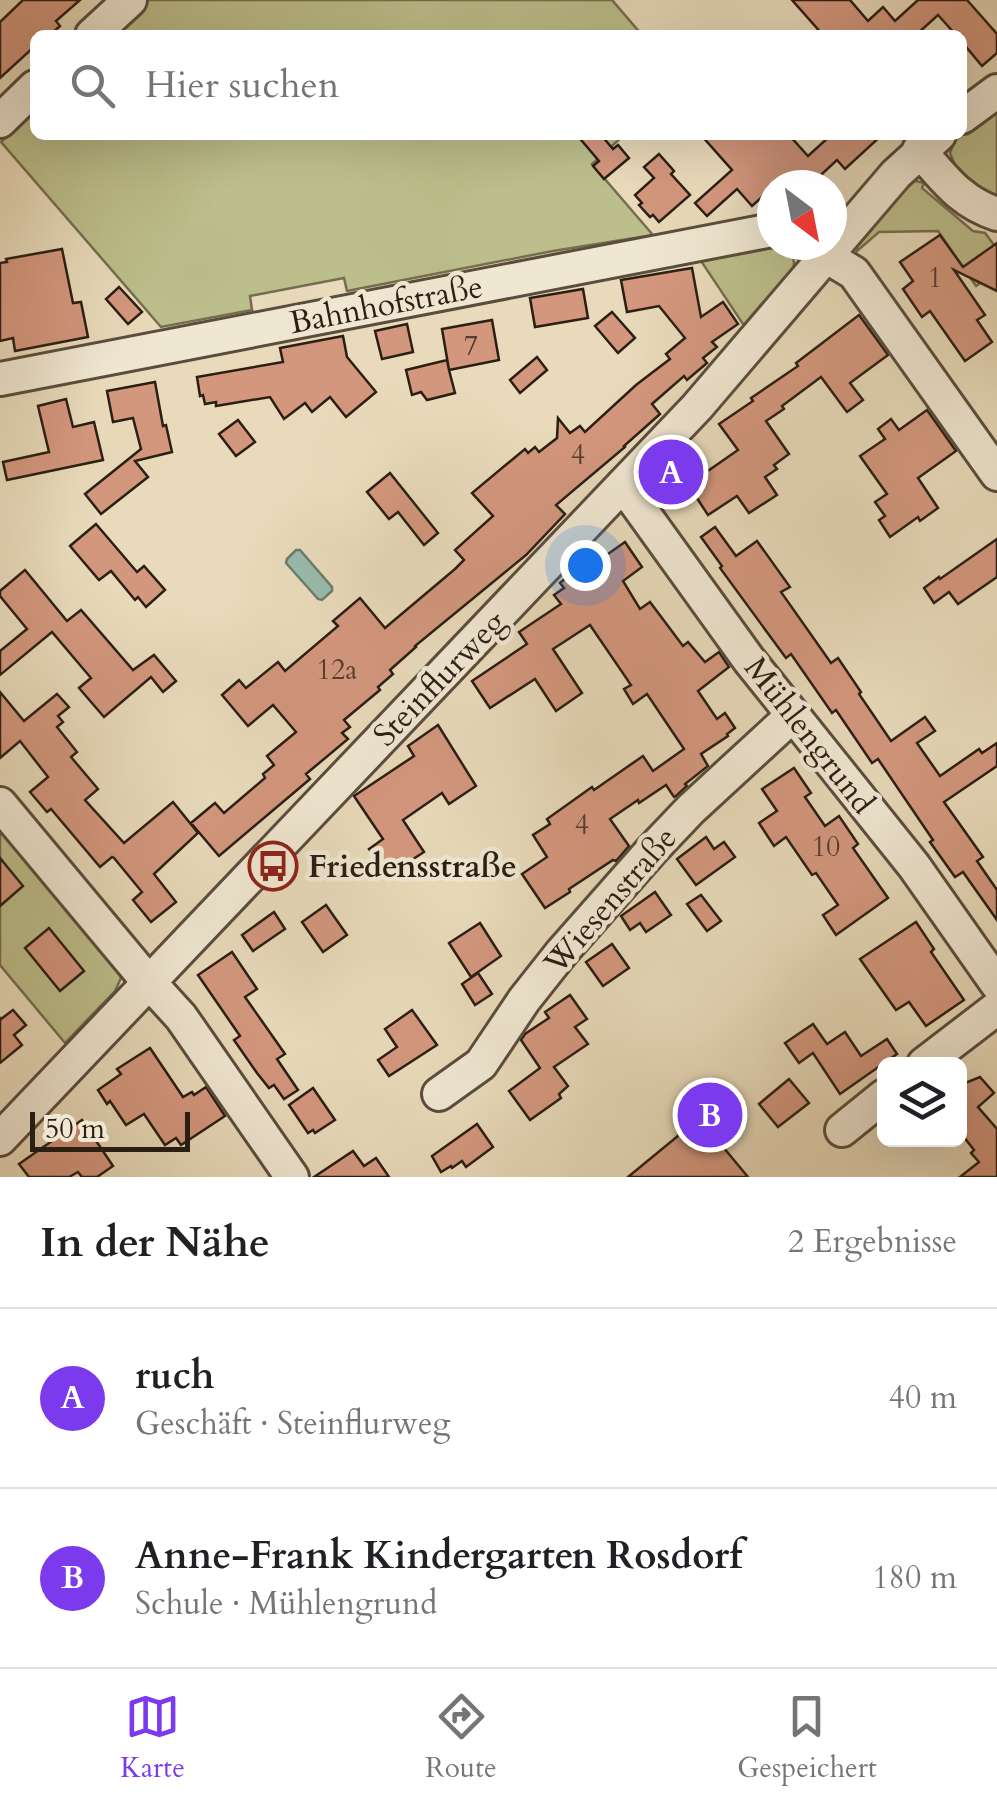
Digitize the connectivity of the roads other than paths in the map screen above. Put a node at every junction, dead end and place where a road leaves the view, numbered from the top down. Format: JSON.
{"nodes":[{"id":1,"x":130,"y":0,"type":"edge"},
{"id":2,"x":97,"y":30,"type":"edge"},
{"id":3,"x":997,"y":91,"type":"edge"},
{"id":4,"x":30,"y":92,"type":"edge"},
{"id":5,"x":967,"y":114,"type":"edge"},
{"id":6,"x":0,"y":122,"type":"edge"},
{"id":7,"x":929,"y":143,"type":"edge"},
{"id":8,"x":997,"y":214,"type":"edge"},
{"id":9,"x":847,"y":225,"type":"edge"},
{"id":10,"x":757,"y":233,"type":"edge"},
{"id":11,"x":809,"y":260,"type":"edge"},
{"id":12,"x":833,"y":260,"type":"edge"},
{"id":13,"x":0,"y":379,"type":"edge"},
{"id":14,"x":997,"y":474,"type":"edge"},
{"id":15,"x":623,"y":486,"type":"junction"},
{"id":16,"x":793,"y":715,"type":"junction"},
{"id":17,"x":0,"y":804,"type":"edge"},
{"id":18,"x":149,"y":981,"type":"junction"},
{"id":19,"x":997,"y":984,"type":"edge"},
{"id":20,"x":997,"y":1008,"type":"edge"},
{"id":21,"x":933,"y":1057,"type":"edge"},
{"id":22,"x":440,"y":1094,"type":"dead end"},
{"id":23,"x":877,"y":1102,"type":"edge"},
{"id":24,"x":842,"y":1130,"type":"dead end"},
{"id":25,"x":1,"y":1136,"type":"edge"},
{"id":26,"x":292,"y":1177,"type":"edge"}],
"edges":[{"from":1,"to":2,"type":"street"},
{"from":3,"to":5,"type":"street"},
{"from":4,"to":6,"type":"street"},
{"from":7,"to":8,"type":"street"},
{"from":7,"to":9,"type":"street","name":"Steinflurweg"},
{"from":10,"to":13,"type":"street","name":"Bahnhofstraße"},
{"from":11,"to":15,"type":"street","name":"Steinflurweg"},
{"from":12,"to":14,"type":"street"},
{"from":15,"to":16,"type":"street","name":"Mühlengrund"},
{"from":15,"to":18,"type":"street","name":"Steinflurweg"},
{"from":16,"to":19,"type":"street","name":"Mühlengrund"},
{"from":16,"to":22,"type":"street","name":"Wiesenstraße"},
{"from":17,"to":18,"type":"street"},
{"from":18,"to":25,"type":"street","name":"Steinflurweg"},
{"from":18,"to":26,"type":"street"},
{"from":20,"to":21,"type":"street"},
{"from":23,"to":24,"type":"street"}]}
